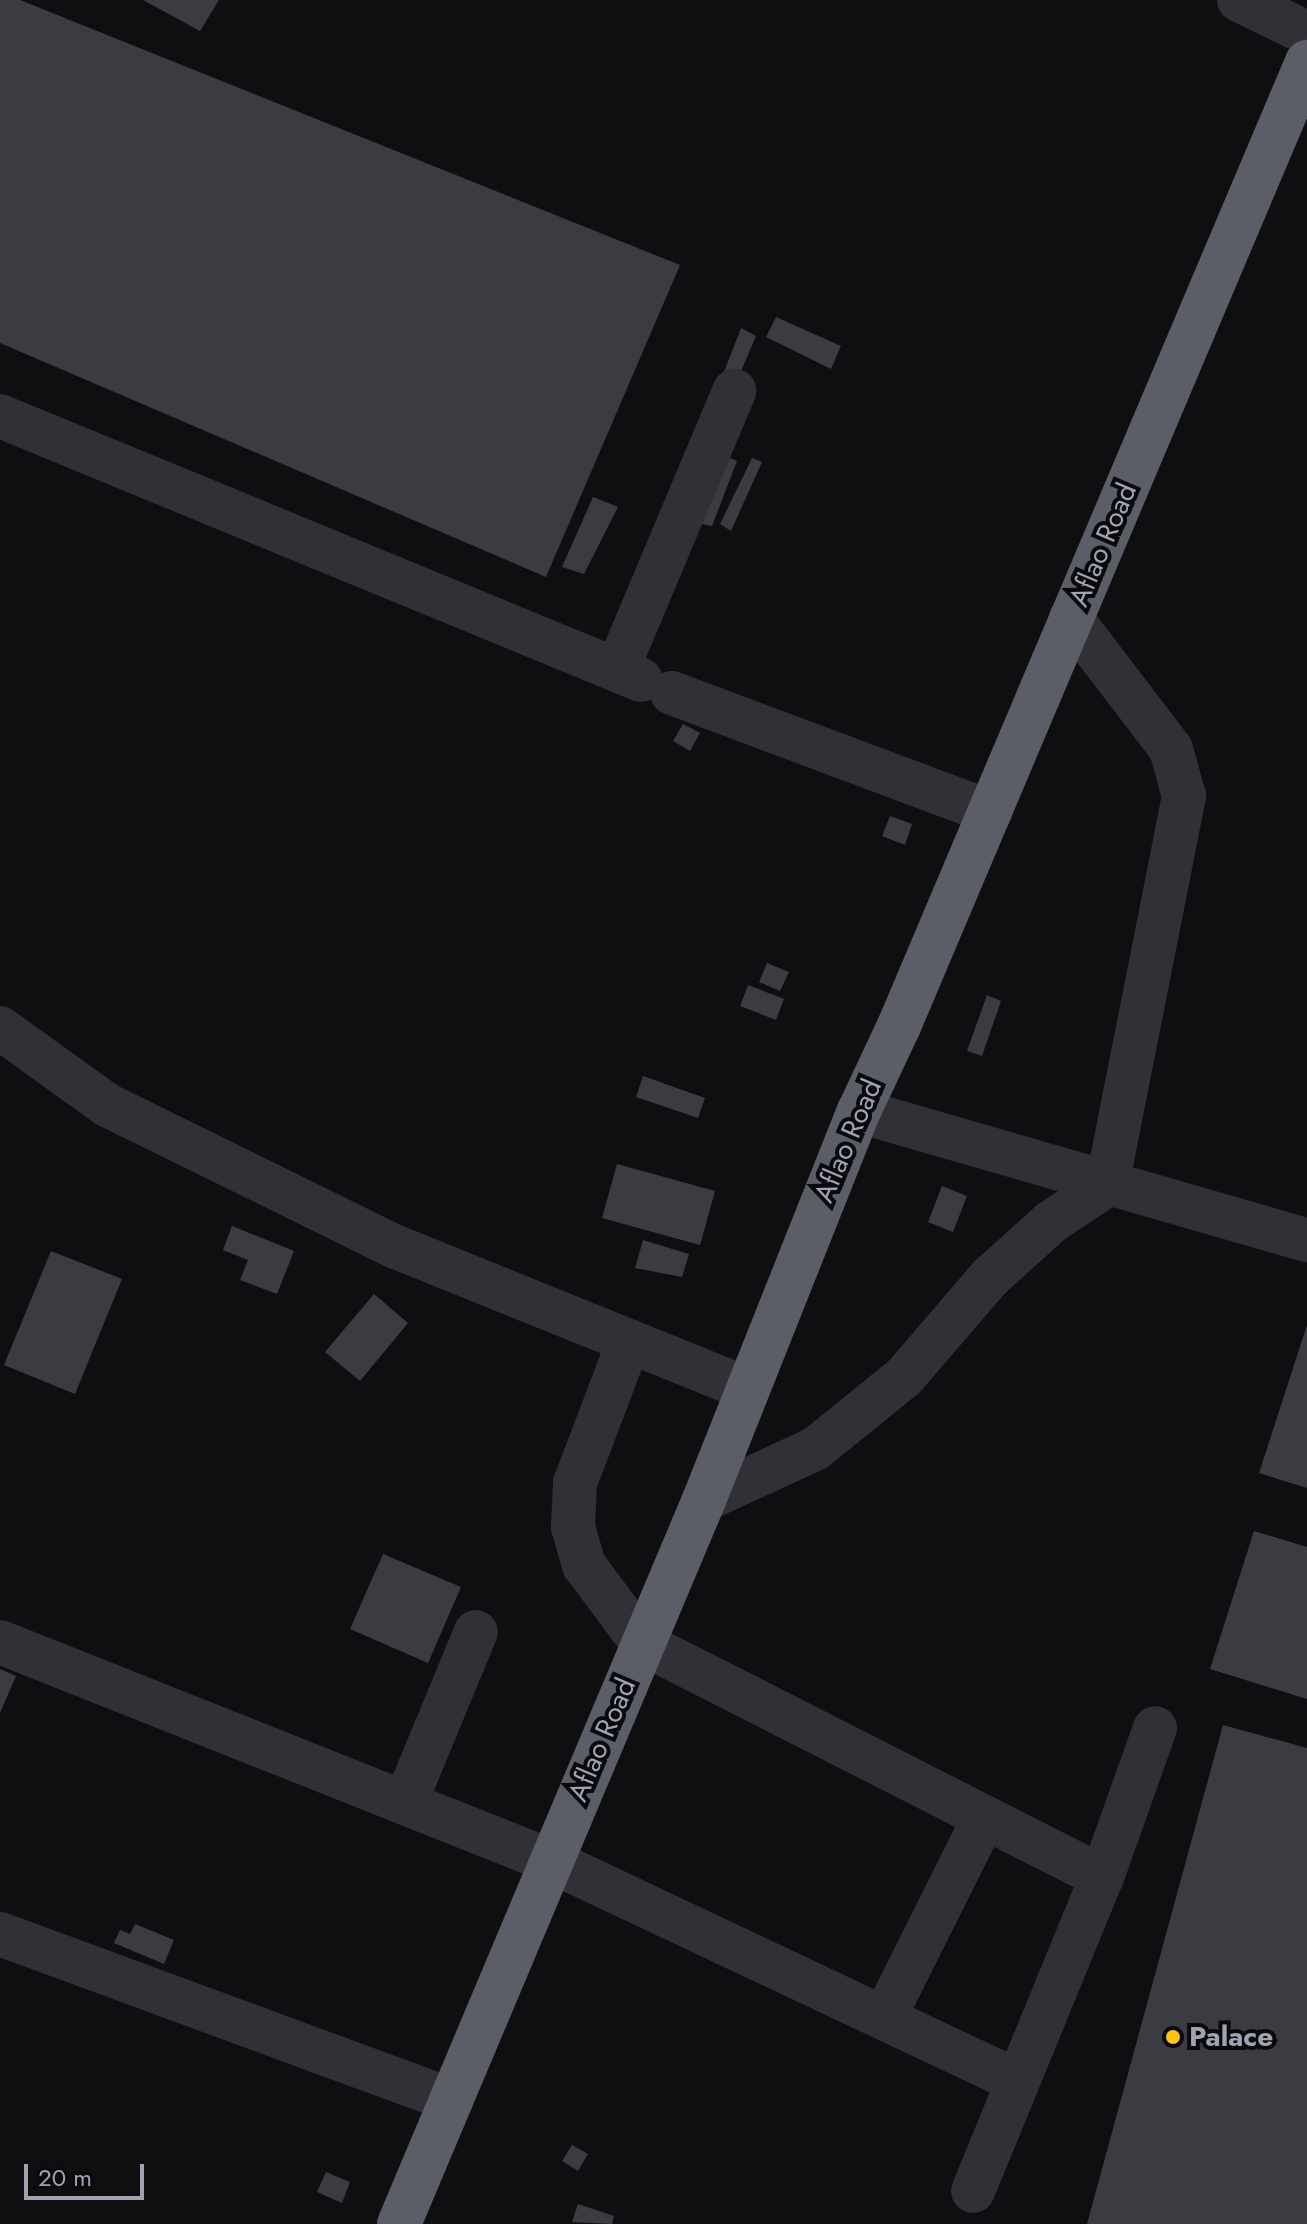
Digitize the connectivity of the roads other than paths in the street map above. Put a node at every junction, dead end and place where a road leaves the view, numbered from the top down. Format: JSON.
{"nodes":[{"id":1,"x":1239,"y":0,"type":"edge"},
{"id":2,"x":1307,"y":33,"type":"edge"},
{"id":3,"x":1304,"y":77,"type":"edge"},
{"id":4,"x":734,"y":391,"type":"dead end"},
{"id":5,"x":0,"y":416,"type":"edge"},
{"id":6,"x":1071,"y":618,"type":"junction"},
{"id":7,"x":643,"y":681,"type":"junction"},
{"id":8,"x":990,"y":812,"type":"junction"},
{"id":9,"x":0,"y":1028,"type":"edge"},
{"id":10,"x":859,"y":1111,"type":"junction"},
{"id":11,"x":1107,"y":1185,"type":"junction"},
{"id":12,"x":1307,"y":1240,"type":"edge"},
{"id":13,"x":629,"y":1341,"type":"junction"},
{"id":14,"x":747,"y":1389,"type":"junction"},
{"id":15,"x":704,"y":1500,"type":"junction"},
{"id":16,"x":476,"y":1632,"type":"dead end"},
{"id":17,"x":0,"y":1642,"type":"edge"},
{"id":18,"x":642,"y":1643,"type":"junction"},
{"id":19,"x":1155,"y":1728,"type":"dead end"},
{"id":20,"x":405,"y":1803,"type":"junction"},
{"id":21,"x":984,"y":1818,"type":"junction"},
{"id":22,"x":551,"y":1861,"type":"junction"},
{"id":23,"x":1102,"y":1877,"type":"junction"},
{"id":24,"x":0,"y":1934,"type":"edge"},
{"id":25,"x":884,"y":2018,"type":"junction"},
{"id":26,"x":1017,"y":2081,"type":"junction"},
{"id":27,"x":451,"y":2100,"type":"junction"},
{"id":28,"x":973,"y":2191,"type":"dead end"},
{"id":29,"x":399,"y":2224,"type":"edge"}],
"edges":[{"from":1,"to":2,"type":"lane"},
{"from":3,"to":6,"type":"highway","name":"Aflao Road"},
{"from":4,"to":7,"type":"lane"},
{"from":5,"to":7,"type":"lane"},
{"from":6,"to":8,"type":"highway","name":"Aflao Road"},
{"from":6,"to":11,"type":"lane"},
{"from":7,"to":8,"type":"lane"},
{"from":8,"to":10,"type":"highway","name":"Aflao Road"},
{"from":9,"to":13,"type":"lane"},
{"from":10,"to":11,"type":"lane"},
{"from":10,"to":14,"type":"highway","name":"Aflao Road"},
{"from":11,"to":12,"type":"lane"},
{"from":11,"to":15,"type":"lane"},
{"from":13,"to":14,"type":"lane"},
{"from":13,"to":18,"type":"lane"},
{"from":14,"to":15,"type":"highway","name":"Aflao Road"},
{"from":15,"to":18,"type":"highway","name":"Aflao Road"},
{"from":16,"to":20,"type":"lane"},
{"from":17,"to":20,"type":"lane"},
{"from":18,"to":21,"type":"lane"},
{"from":18,"to":22,"type":"highway","name":"Aflao Road"},
{"from":19,"to":23,"type":"lane"},
{"from":20,"to":22,"type":"lane"},
{"from":21,"to":23,"type":"lane"},
{"from":21,"to":25,"type":"lane"},
{"from":22,"to":25,"type":"lane"},
{"from":22,"to":27,"type":"highway","name":"Aflao Road"},
{"from":23,"to":26,"type":"lane"},
{"from":24,"to":27,"type":"lane"},
{"from":25,"to":26,"type":"lane"},
{"from":26,"to":28,"type":"lane"},
{"from":27,"to":29,"type":"highway","name":"Aflao Road"}]}
